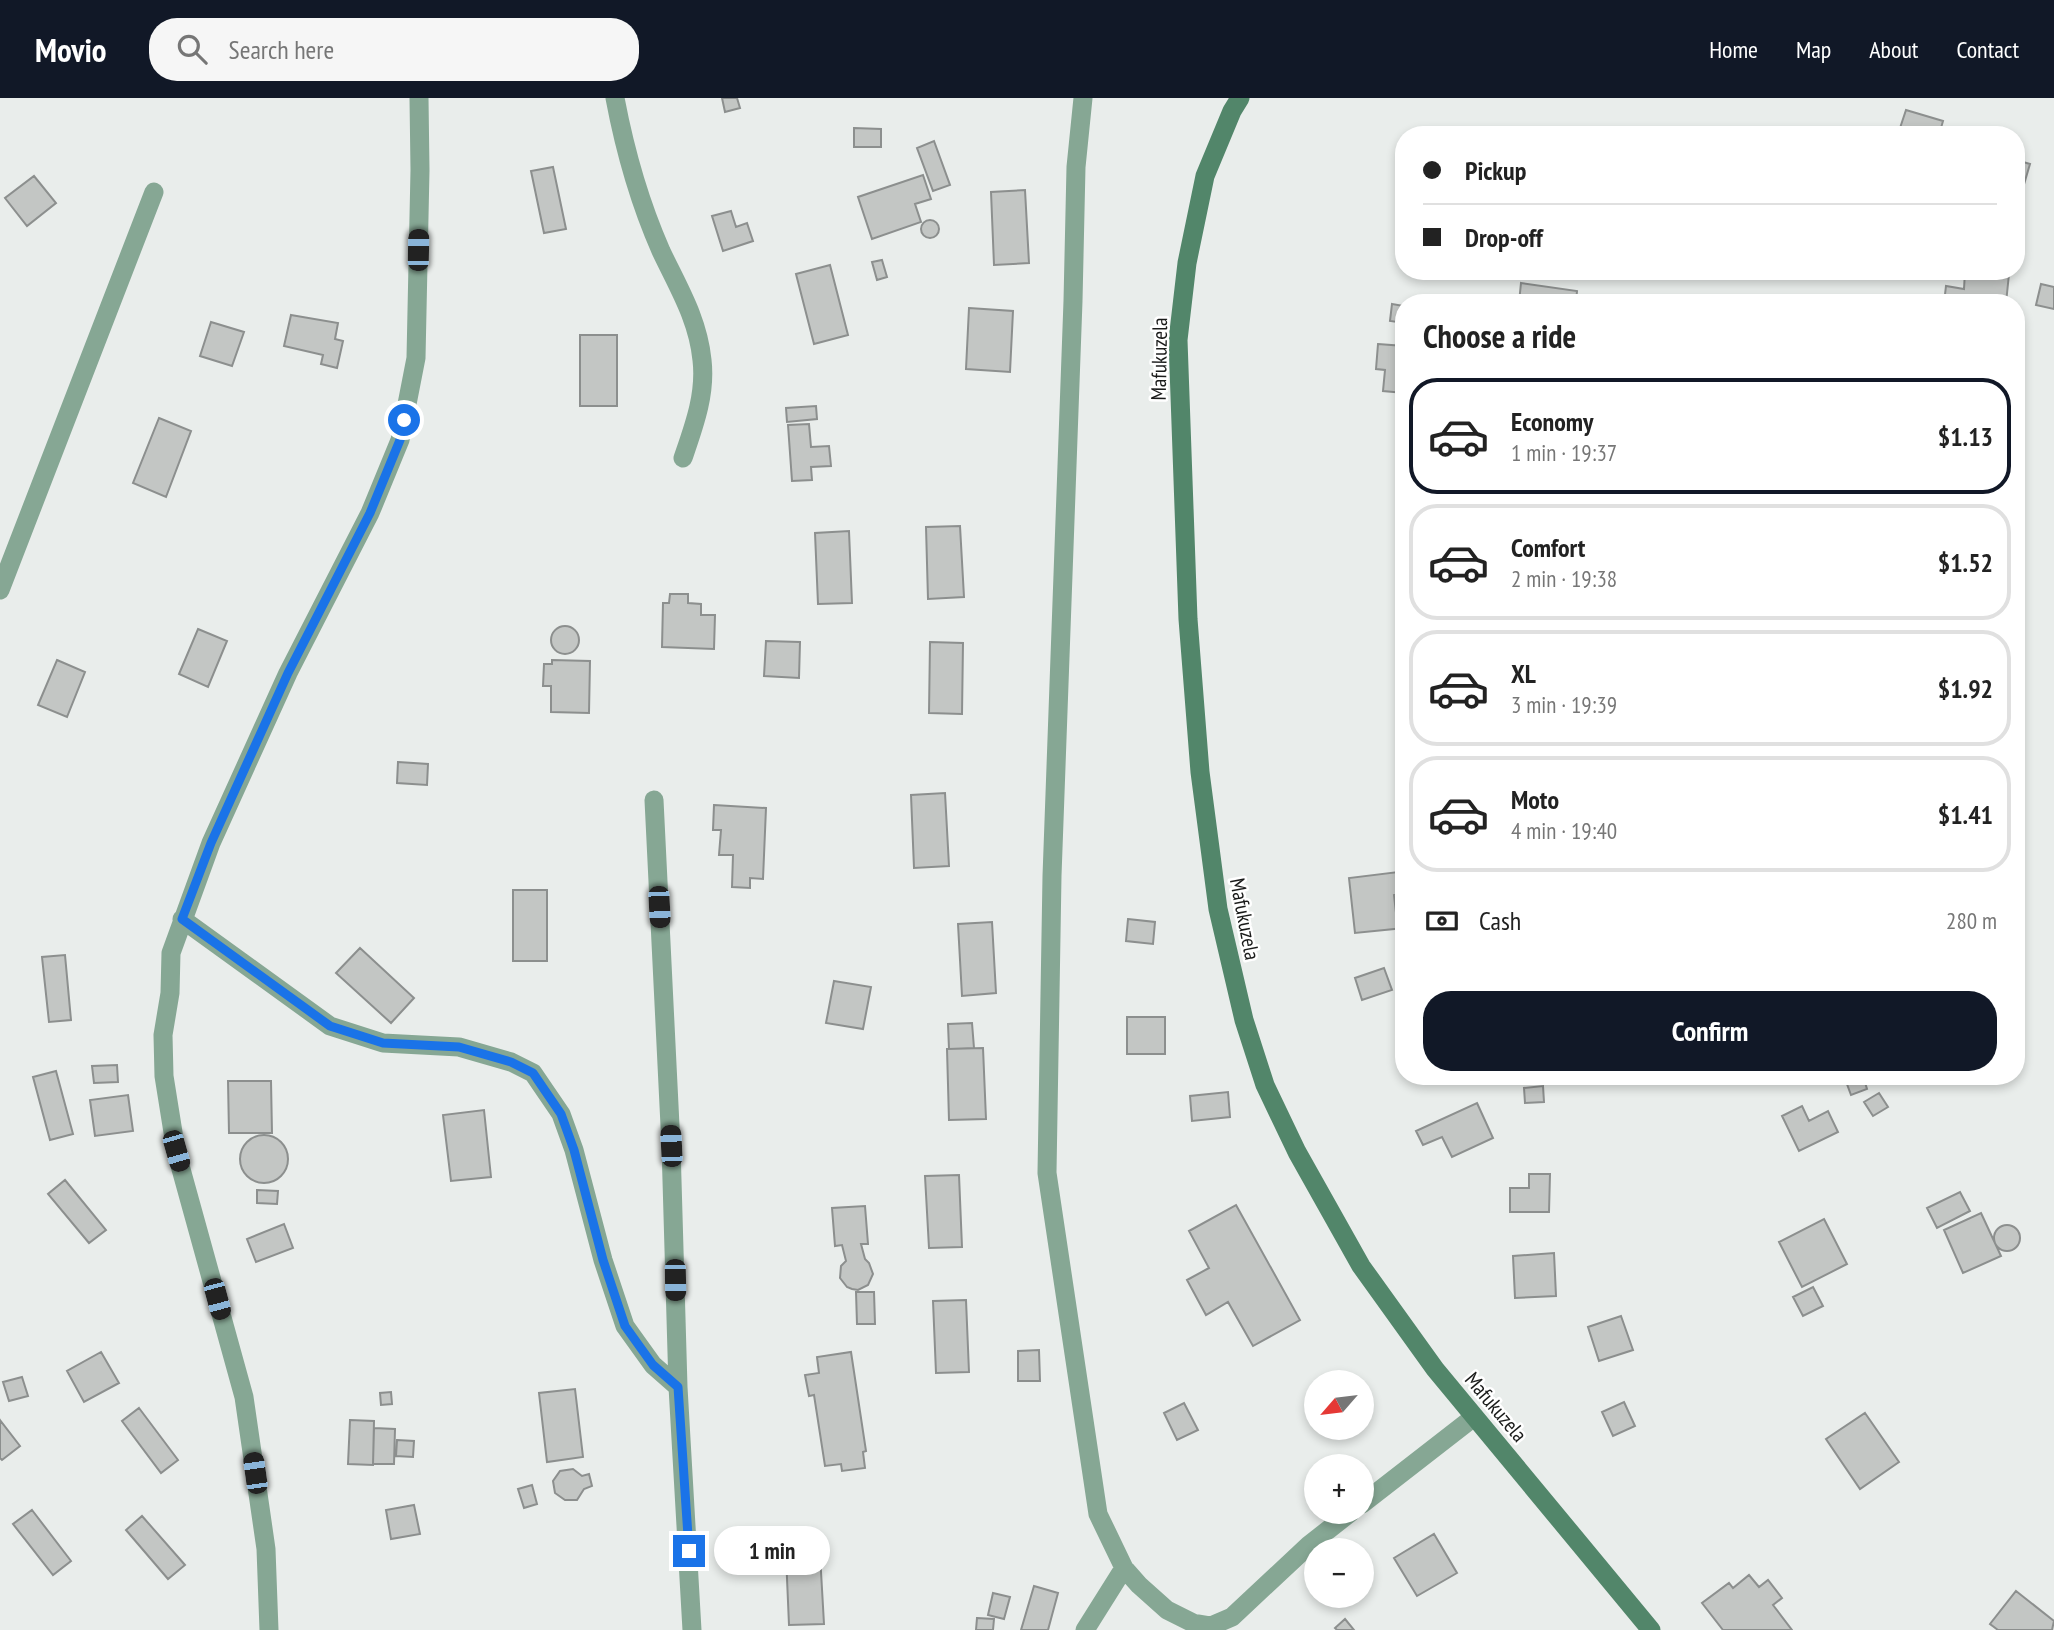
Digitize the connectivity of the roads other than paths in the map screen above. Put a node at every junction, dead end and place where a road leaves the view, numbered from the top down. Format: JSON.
{"nodes":[{"id":1,"x":419,"y":98,"type":"edge"},
{"id":2,"x":615,"y":98,"type":"edge"},
{"id":3,"x":1083,"y":98,"type":"edge"},
{"id":4,"x":1240,"y":98,"type":"edge"},
{"id":5,"x":154,"y":192,"type":"dead end"},
{"id":6,"x":683,"y":458,"type":"dead end"},
{"id":7,"x":0,"y":590,"type":"edge"},
{"id":8,"x":654,"y":800,"type":"dead end"},
{"id":9,"x":182,"y":919,"type":"junction"},
{"id":10,"x":678,"y":1387,"type":"junction"},
{"id":11,"x":1474,"y":1417,"type":"junction"},
{"id":12,"x":1374,"y":1495,"type":"edge"},
{"id":13,"x":1336,"y":1524,"type":"edge"},
{"id":14,"x":1124,"y":1568,"type":"junction"},
{"id":15,"x":1211,"y":1628,"type":"edge"},
{"id":16,"x":269,"y":1630,"type":"edge"},
{"id":17,"x":692,"y":1630,"type":"edge"},
{"id":18,"x":1085,"y":1630,"type":"edge"},
{"id":19,"x":1651,"y":1630,"type":"edge"}],
"edges":[{"from":1,"to":9,"type":"street"},
{"from":2,"to":6,"type":"street"},
{"from":3,"to":14,"type":"street"},
{"from":4,"to":11,"type":"main road","name":"Mafukuzela"},
{"from":5,"to":7,"type":"street"},
{"from":8,"to":10,"type":"street"},
{"from":9,"to":10,"type":"street"},
{"from":9,"to":16,"type":"street"},
{"from":10,"to":17,"type":"street"},
{"from":11,"to":12,"type":"street"},
{"from":11,"to":19,"type":"main road","name":"Mafukuzela"},
{"from":13,"to":15,"type":"street"},
{"from":14,"to":15,"type":"street"},
{"from":14,"to":18,"type":"street"}]}
